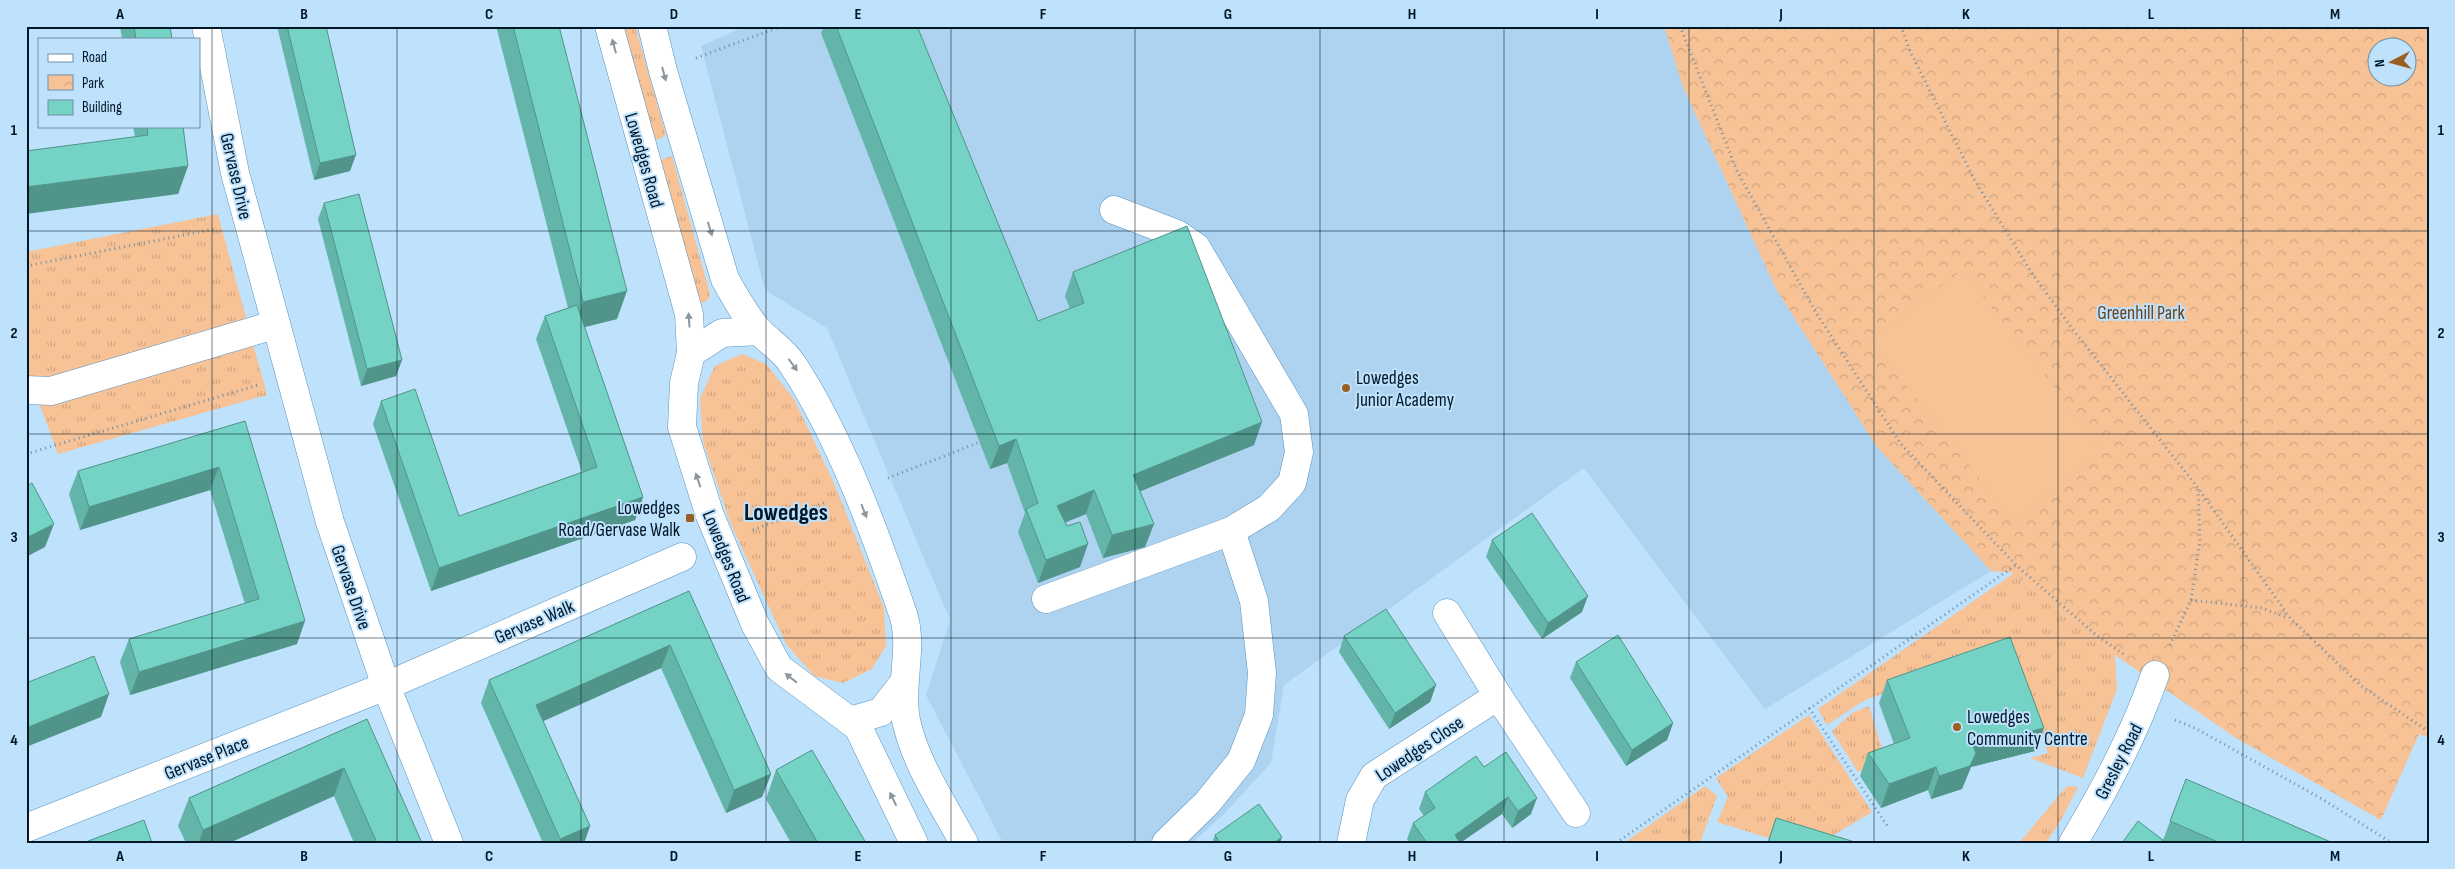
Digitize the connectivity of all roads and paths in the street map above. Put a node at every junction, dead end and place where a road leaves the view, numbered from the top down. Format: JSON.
{"nodes":[{"id":1,"x":206,"y":26,"type":"edge"},
{"id":2,"x":609,"y":26,"type":"edge"},
{"id":3,"x":652,"y":26,"type":"edge"},
{"id":4,"x":782,"y":26,"type":"edge"},
{"id":5,"x":1680,"y":26,"type":"edge"},
{"id":6,"x":1901,"y":26,"type":"edge"},
{"id":7,"x":663,"y":71,"type":"junction"},
{"id":8,"x":1114,"y":210,"type":"dead end"},
{"id":9,"x":248,"y":222,"type":"junction"},
{"id":10,"x":26,"y":266,"type":"edge"},
{"id":11,"x":274,"y":325,"type":"junction"},
{"id":12,"x":759,"y":331,"type":"junction"},
{"id":13,"x":691,"y":352,"type":"junction"},
{"id":14,"x":289,"y":376,"type":"junction"},
{"id":15,"x":26,"y":390,"type":"edge"},
{"id":16,"x":26,"y":454,"type":"edge"},
{"id":17,"x":2198,"y":488,"type":"junction"},
{"id":18,"x":1231,"y":531,"type":"junction"},
{"id":19,"x":682,"y":557,"type":"dead end"},
{"id":20,"x":2016,"y":565,"type":"junction"},
{"id":21,"x":1046,"y":598,"type":"dead end"},
{"id":22,"x":2191,"y":600,"type":"junction"},
{"id":23,"x":1447,"y":613,"type":"dead end"},
{"id":24,"x":2290,"y":618,"type":"junction"},
{"id":25,"x":2155,"y":676,"type":"junction"},
{"id":26,"x":904,"y":682,"type":"junction"},
{"id":27,"x":386,"y":686,"type":"junction"},
{"id":28,"x":1498,"y":696,"type":"junction"},
{"id":29,"x":1809,"y":708,"type":"junction"},
{"id":30,"x":2143,"y":708,"type":"junction"},
{"id":31,"x":850,"y":721,"type":"junction"},
{"id":32,"x":2429,"y":732,"type":"edge"},
{"id":33,"x":1576,"y":812,"type":"dead end"},
{"id":34,"x":1888,"y":827,"type":"dead end"},
{"id":35,"x":26,"y":828,"type":"edge"},
{"id":36,"x":449,"y":843,"type":"edge"},
{"id":37,"x":914,"y":843,"type":"edge"},
{"id":38,"x":964,"y":843,"type":"edge"},
{"id":39,"x":1166,"y":843,"type":"edge"},
{"id":40,"x":1351,"y":843,"type":"edge"},
{"id":41,"x":1616,"y":843,"type":"edge"},
{"id":42,"x":2073,"y":843,"type":"edge"},
{"id":43,"x":2392,"y":843,"type":"edge"}],
"edges":[{"from":1,"to":9,"type":"street","name":"Gervase Drive"},
{"from":13,"to":2,"type":"street","name":"Lowedges Road","one_way":true},
{"from":3,"to":7,"type":"street"},
{"from":4,"to":7,"type":"path"},
{"from":5,"to":20,"type":"path"},
{"from":6,"to":17,"type":"path"},
{"from":7,"to":12,"type":"street","one_way":true},
{"from":8,"to":18,"type":"street"},
{"from":9,"to":10,"type":"path"},
{"from":9,"to":11,"type":"street","name":"Gervase Drive"},
{"from":11,"to":14,"type":"street","name":"Gervase Drive"},
{"from":11,"to":15,"type":"street"},
{"from":12,"to":13,"type":"street"},
{"from":12,"to":26,"type":"street","one_way":true},
{"from":31,"to":13,"type":"street","name":"Lowedges Road","one_way":true},
{"from":14,"to":16,"type":"path"},
{"from":14,"to":27,"type":"street","name":"Gervase Drive"},
{"from":17,"to":22,"type":"path"},
{"from":17,"to":24,"type":"path"},
{"from":18,"to":21,"type":"street"},
{"from":18,"to":39,"type":"street"},
{"from":19,"to":27,"type":"street","name":"Gervase Walk"},
{"from":20,"to":25,"type":"path"},
{"from":20,"to":29,"type":"path"},
{"from":22,"to":24,"type":"path"},
{"from":22,"to":25,"type":"path"},
{"from":23,"to":28,"type":"street"},
{"from":24,"to":32,"type":"path"},
{"from":25,"to":30,"type":"street","name":"Gresley Road"},
{"from":26,"to":31,"type":"street"},
{"from":26,"to":38,"type":"street"},
{"from":27,"to":35,"type":"street","name":"Gervase Place"},
{"from":27,"to":36,"type":"street","name":"Gervase Drive"},
{"from":28,"to":33,"type":"street"},
{"from":28,"to":40,"type":"street","name":"Lowedges Close"},
{"from":29,"to":34,"type":"path"},
{"from":29,"to":41,"type":"path"},
{"from":30,"to":42,"type":"street","name":"Gresley Road"},
{"from":30,"to":43,"type":"path"},
{"from":37,"to":31,"type":"street","name":"Lowedges Road","one_way":true}]}
